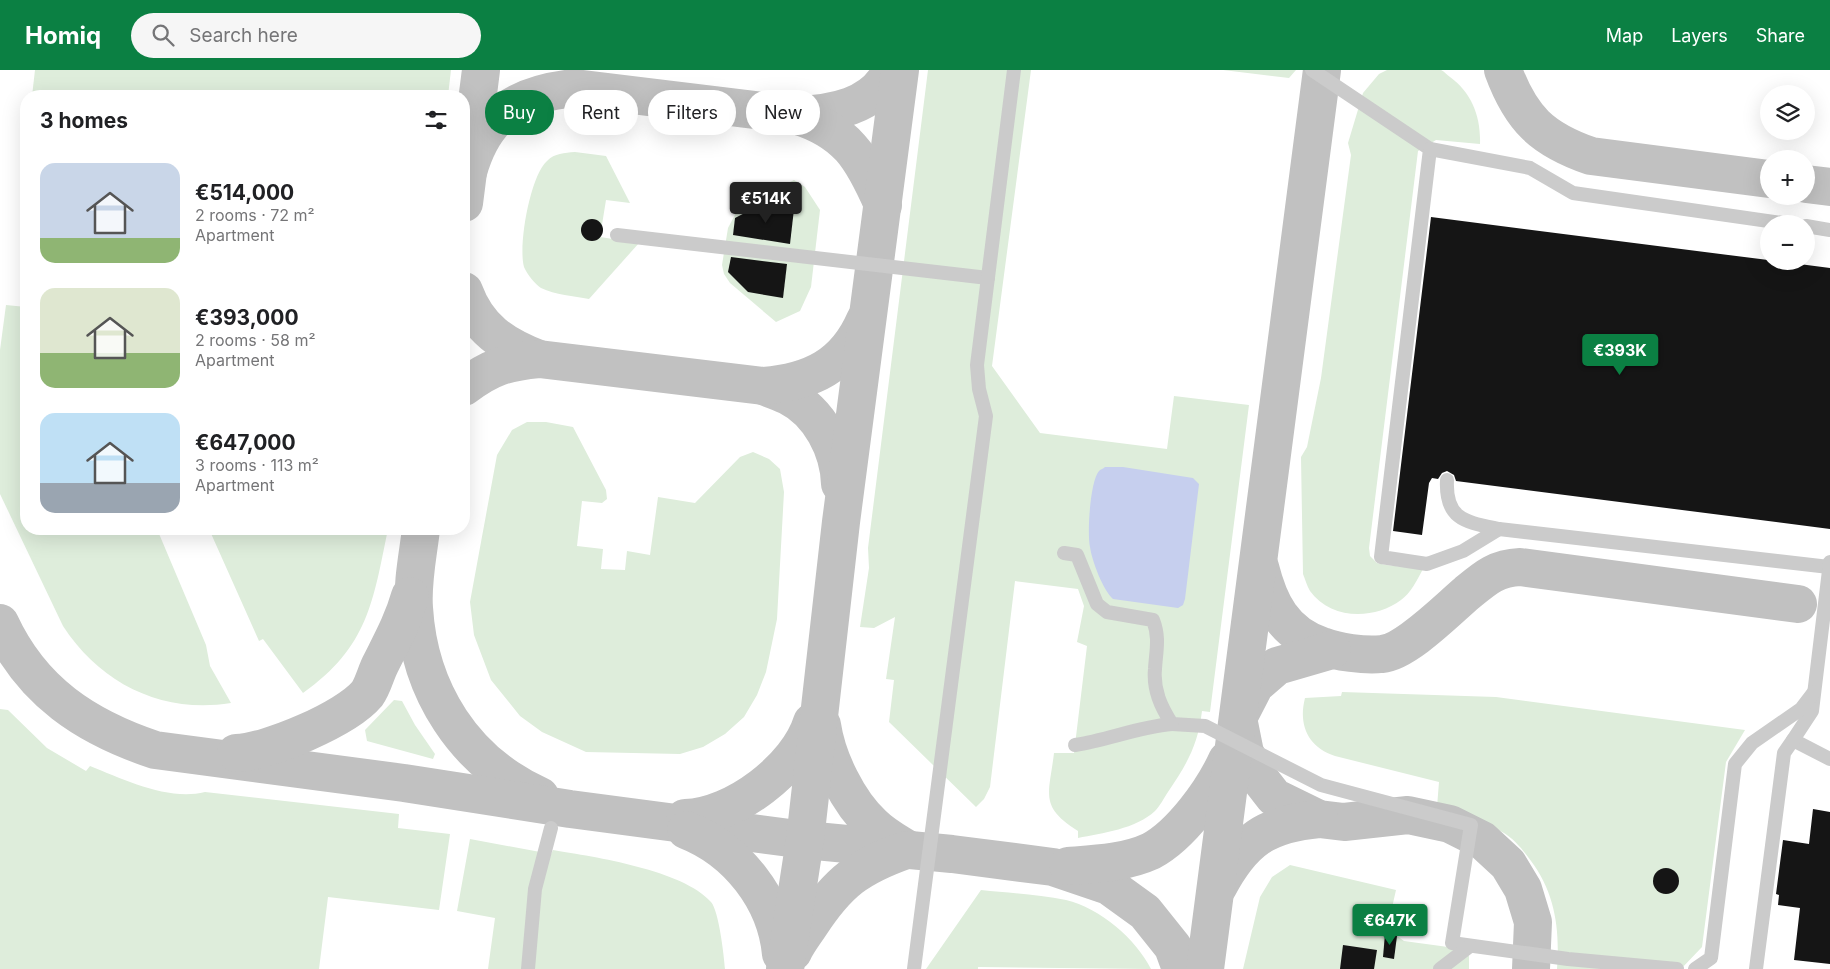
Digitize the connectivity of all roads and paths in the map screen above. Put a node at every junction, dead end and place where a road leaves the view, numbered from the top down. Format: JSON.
{"nodes":[{"id":1,"x":1014,"y":70,"type":"edge"},
{"id":2,"x":1312,"y":70,"type":"edge"},
{"id":3,"x":1430,"y":149,"type":"junction"},
{"id":4,"x":1760,"y":220,"type":"edge"},
{"id":5,"x":1815,"y":228,"type":"edge"},
{"id":6,"x":1830,"y":230,"type":"edge"},
{"id":7,"x":617,"y":235,"type":"dead end"},
{"id":8,"x":988,"y":278,"type":"junction"},
{"id":9,"x":1447,"y":480,"type":"dead end"},
{"id":10,"x":1499,"y":529,"type":"junction"},
{"id":11,"x":1064,"y":552,"type":"dead end"},
{"id":12,"x":1830,"y":565,"type":"edge"},
{"id":13,"x":1814,"y":692,"type":"junction"},
{"id":14,"x":1172,"y":724,"type":"junction"},
{"id":15,"x":1793,"y":740,"type":"junction"},
{"id":16,"x":1075,"y":745,"type":"dead end"},
{"id":17,"x":1830,"y":760,"type":"edge"},
{"id":18,"x":550,"y":828,"type":"dead end"},
{"id":19,"x":1470,"y":946,"type":"junction"},
{"id":20,"x":528,"y":969,"type":"edge"},
{"id":21,"x":914,"y":969,"type":"edge"},
{"id":22,"x":1440,"y":969,"type":"edge"},
{"id":23,"x":1677,"y":969,"type":"edge"},
{"id":24,"x":1696,"y":969,"type":"edge"},
{"id":25,"x":1756,"y":969,"type":"edge"}],
"edges":[{"from":1,"to":8,"type":"lane"},
{"from":2,"to":3,"type":"lane"},
{"from":3,"to":4,"type":"lane"},
{"from":3,"to":10,"type":"lane"},
{"from":5,"to":6,"type":"lane"},
{"from":7,"to":8,"type":"lane"},
{"from":8,"to":21,"type":"lane"},
{"from":9,"to":10,"type":"lane"},
{"from":10,"to":12,"type":"lane"},
{"from":11,"to":14,"type":"lane"},
{"from":12,"to":13,"type":"lane"},
{"from":13,"to":15,"type":"lane"},
{"from":13,"to":24,"type":"lane"},
{"from":14,"to":16,"type":"lane"},
{"from":14,"to":19,"type":"lane"},
{"from":15,"to":17,"type":"lane"},
{"from":15,"to":25,"type":"lane"},
{"from":18,"to":20,"type":"lane"},
{"from":19,"to":22,"type":"lane"},
{"from":19,"to":23,"type":"lane"}]}
